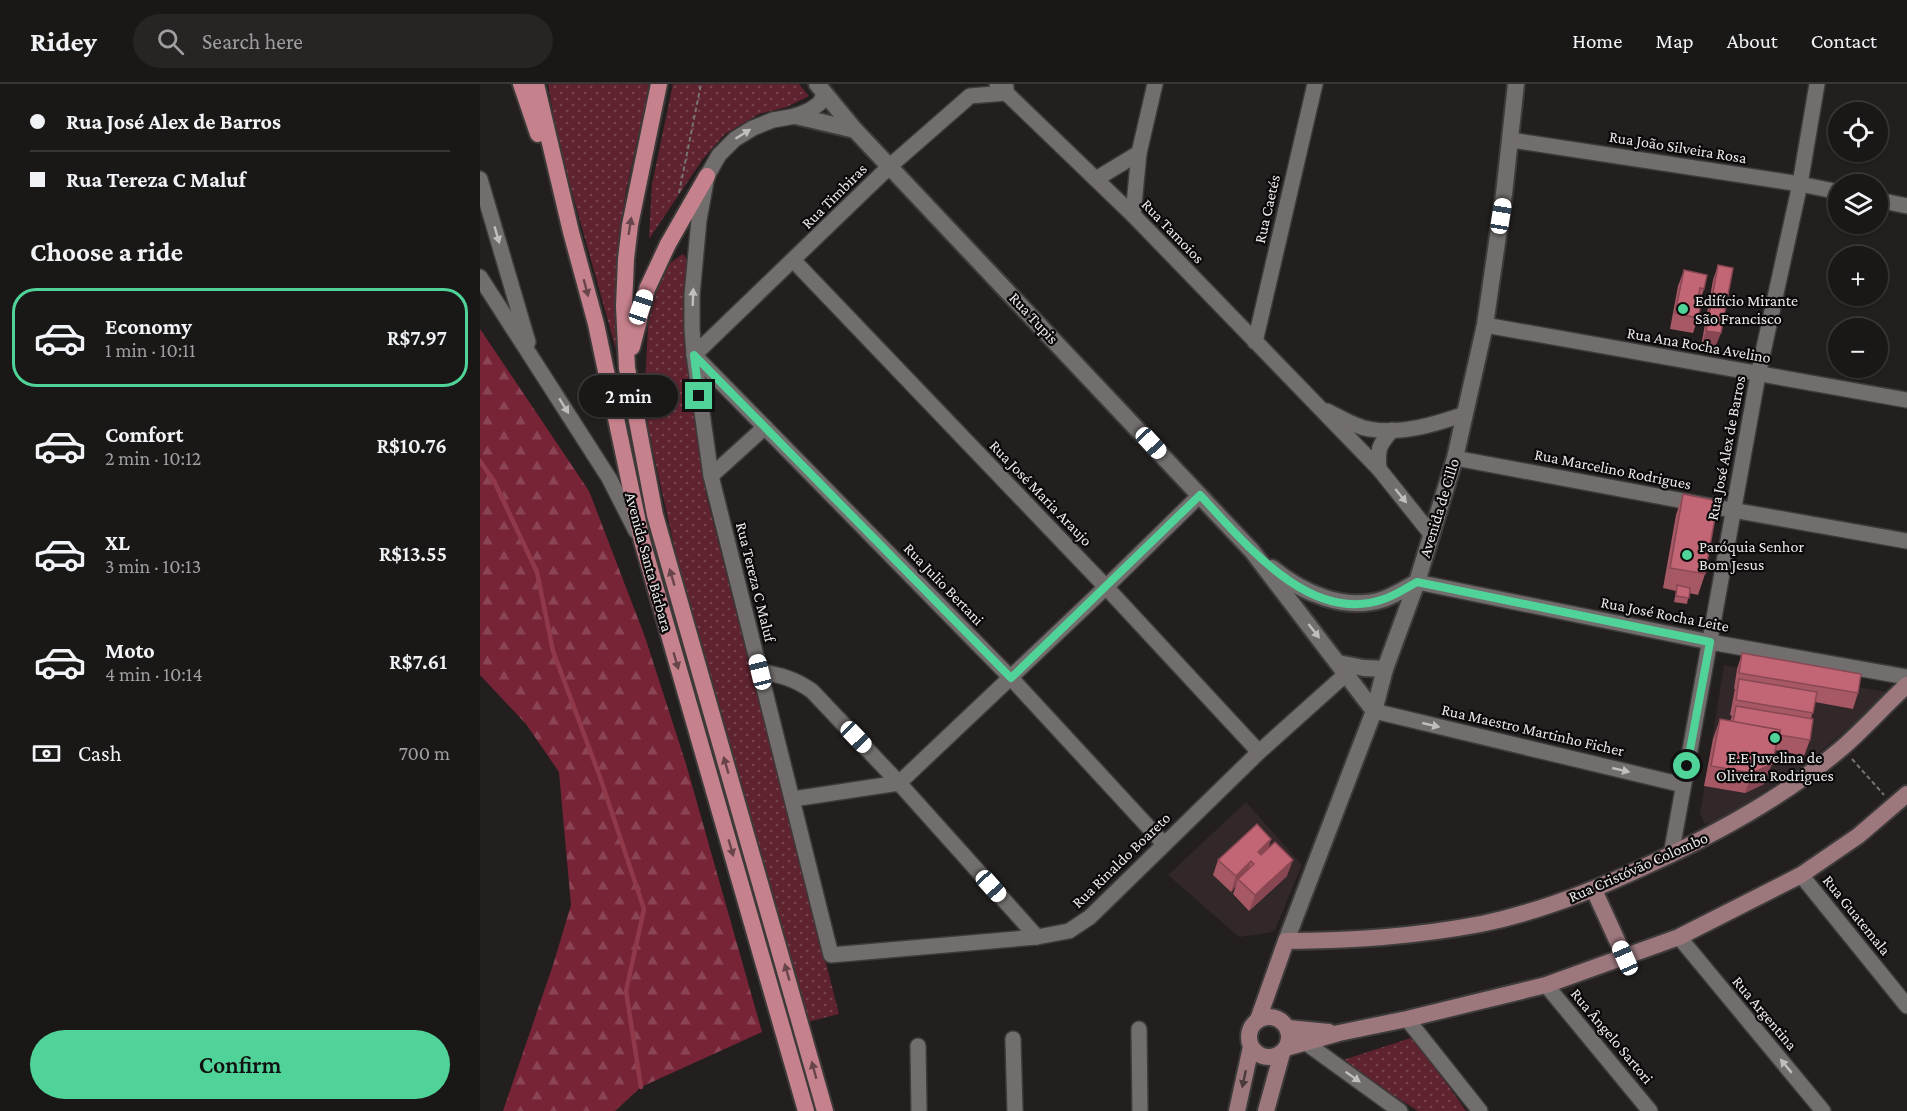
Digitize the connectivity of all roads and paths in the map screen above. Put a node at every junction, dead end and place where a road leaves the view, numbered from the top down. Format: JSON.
{"nodes":[{"id":1,"x":521,"y":84,"type":"edge"},
{"id":2,"x":536,"y":84,"type":"edge"},
{"id":3,"x":659,"y":84,"type":"edge"},
{"id":4,"x":701,"y":84,"type":"edge"},
{"id":5,"x":1155,"y":84,"type":"edge"},
{"id":6,"x":1315,"y":84,"type":"edge"},
{"id":7,"x":1516,"y":84,"type":"edge"},
{"id":8,"x":1817,"y":84,"type":"edge"},
{"id":9,"x":1003,"y":87,"type":"edge"},
{"id":10,"x":820,"y":89,"type":"edge"},
{"id":11,"x":796,"y":116,"type":"junction"},
{"id":12,"x":855,"y":129,"type":"junction"},
{"id":13,"x":1511,"y":140,"type":"junction"},
{"id":14,"x":1138,"y":153,"type":"junction"},
{"id":15,"x":890,"y":165,"type":"junction"},
{"id":16,"x":706,"y":176,"type":"junction"},
{"id":17,"x":480,"y":179,"type":"edge"},
{"id":18,"x":1096,"y":179,"type":"junction"},
{"id":19,"x":1800,"y":184,"type":"junction"},
{"id":20,"x":1828,"y":190,"type":"edge"},
{"id":21,"x":678,"y":198,"type":"dead end"},
{"id":22,"x":1888,"y":202,"type":"edge"},
{"id":23,"x":1907,"y":206,"type":"edge"},
{"id":24,"x":1133,"y":215,"type":"junction"},
{"id":25,"x":571,"y":232,"type":"junction"},
{"id":26,"x":794,"y":261,"type":"junction"},
{"id":27,"x":480,"y":277,"type":"edge"},
{"id":28,"x":1485,"y":324,"type":"junction"},
{"id":29,"x":1255,"y":342,"type":"junction"},
{"id":30,"x":694,"y":355,"type":"junction"},
{"id":31,"x":532,"y":357,"type":"junction"},
{"id":32,"x":627,"y":368,"type":"junction"},
{"id":33,"x":1758,"y":375,"type":"junction"},
{"id":34,"x":1907,"y":400,"type":"edge"},
{"id":35,"x":1318,"y":407,"type":"junction"},
{"id":36,"x":1465,"y":414,"type":"junction"},
{"id":37,"x":765,"y":427,"type":"junction"},
{"id":38,"x":1392,"y":430,"type":"junction"},
{"id":39,"x":1455,"y":458,"type":"junction"},
{"id":40,"x":1379,"y":469,"type":"junction"},
{"id":41,"x":711,"y":476,"type":"junction"},
{"id":42,"x":1200,"y":495,"type":"junction"},
{"id":43,"x":1732,"y":510,"type":"junction"},
{"id":44,"x":1431,"y":534,"type":"junction"},
{"id":45,"x":642,"y":541,"type":"junction"},
{"id":46,"x":1907,"y":541,"type":"edge"},
{"id":47,"x":1252,"y":551,"type":"junction"},
{"id":48,"x":1417,"y":582,"type":"junction"},
{"id":49,"x":1106,"y":587,"type":"junction"},
{"id":50,"x":1314,"y":594,"type":"junction"},
{"id":51,"x":1295,"y":606,"type":"junction"},
{"id":52,"x":1710,"y":642,"type":"junction"},
{"id":53,"x":1342,"y":668,"type":"junction"},
{"id":54,"x":1385,"y":669,"type":"junction"},
{"id":55,"x":760,"y":672,"type":"junction"},
{"id":56,"x":1907,"y":677,"type":"edge"},
{"id":57,"x":1011,"y":678,"type":"junction"},
{"id":58,"x":1907,"y":684,"type":"edge"},
{"id":59,"x":1374,"y":711,"type":"junction"},
{"id":60,"x":1842,"y":748,"type":"junction"},
{"id":61,"x":1259,"y":752,"type":"junction"},
{"id":62,"x":900,"y":783,"type":"junction"},
{"id":63,"x":1683,"y":785,"type":"junction"},
{"id":64,"x":793,"y":799,"type":"junction"},
{"id":65,"x":1903,"y":799,"type":"edge"},
{"id":66,"x":1164,"y":844,"type":"junction"},
{"id":67,"x":1671,"y":855,"type":"junction"},
{"id":68,"x":1801,"y":875,"type":"junction"},
{"id":69,"x":1594,"y":890,"type":"junction"},
{"id":70,"x":1614,"y":932,"type":"junction"},
{"id":71,"x":1037,"y":937,"type":"junction"},
{"id":72,"x":1679,"y":938,"type":"junction"},
{"id":73,"x":1286,"y":941,"type":"junction"},
{"id":74,"x":831,"y":955,"type":"joint"},
{"id":75,"x":1625,"y":958,"type":"junction"},
{"id":76,"x":1599,"y":968,"type":"junction"},
{"id":77,"x":1271,"y":983,"type":"junction"},
{"id":78,"x":1546,"y":985,"type":"junction"},
{"id":79,"x":1907,"y":1006,"type":"edge"},
{"id":80,"x":1407,"y":1019,"type":"junction"},
{"id":81,"x":1258,"y":1020,"type":"junction"},
{"id":82,"x":1286,"y":1025,"type":"junction"},
{"id":83,"x":1138,"y":1029,"type":"dead end"},
{"id":84,"x":1339,"y":1033,"type":"junction"},
{"id":85,"x":1013,"y":1039,"type":"dead end"},
{"id":86,"x":1306,"y":1043,"type":"junction"},
{"id":87,"x":918,"y":1046,"type":"dead end"},
{"id":88,"x":1251,"y":1047,"type":"junction"},
{"id":89,"x":1284,"y":1051,"type":"junction"},
{"id":90,"x":806,"y":1111,"type":"edge"},
{"id":91,"x":825,"y":1111,"type":"edge"},
{"id":92,"x":919,"y":1111,"type":"edge"},
{"id":93,"x":1015,"y":1111,"type":"edge"},
{"id":94,"x":1140,"y":1111,"type":"edge"},
{"id":95,"x":1238,"y":1111,"type":"edge"},
{"id":96,"x":1266,"y":1111,"type":"edge"},
{"id":97,"x":1400,"y":1111,"type":"edge"},
{"id":98,"x":1480,"y":1111,"type":"edge"},
{"id":99,"x":1650,"y":1111,"type":"edge"},
{"id":100,"x":1823,"y":1111,"type":"edge"}],
"edges":[{"from":1,"to":25,"type":"main road"},
{"from":2,"to":25,"type":"main road","name":"Avenida Santa Bárbara"},
{"from":32,"to":3,"type":"main road","name":"Avenida Santa Bárbara","one_way":true},
{"from":4,"to":21,"type":"path"},
{"from":5,"to":14,"type":"street"},
{"from":6,"to":29,"type":"street","name":"Rua Caetés"},
{"from":7,"to":13,"type":"street","name":"Avenida de Cillo"},
{"from":8,"to":19,"type":"street","name":"Rua José Alex de Barros"},
{"from":9,"to":15,"type":"street","name":"Rua Timbiras"},
{"from":9,"to":18,"type":"street","name":"Rua Tamoios"},
{"from":10,"to":11,"type":"street"},
{"from":10,"to":12,"type":"street","name":"Rua Tupis"},
{"from":11,"to":12,"type":"street"},
{"from":16,"to":11,"type":"street","one_way":true},
{"from":12,"to":15,"type":"street","name":"Rua Tupis"},
{"from":13,"to":19,"type":"street","name":"Rua João Silveira Rosa"},
{"from":13,"to":28,"type":"street","name":"Avenida de Cillo"},
{"from":14,"to":18,"type":"street"},
{"from":14,"to":24,"type":"street"},
{"from":15,"to":26,"type":"street","name":"Rua Timbiras"},
{"from":15,"to":42,"type":"street","name":"Rua Tupis"},
{"from":30,"to":16,"type":"street","name":"Rua Tereza C Maluf","one_way":true},
{"from":16,"to":32,"type":"main road"},
{"from":17,"to":31,"type":"street","one_way":true},
{"from":18,"to":24,"type":"street","name":"Rua Tamoios"},
{"from":19,"to":20,"type":"street","name":"Rua João Silveira Rosa"},
{"from":19,"to":33,"type":"street","name":"Rua José Alex de Barros"},
{"from":22,"to":23,"type":"street"},
{"from":24,"to":29,"type":"street","name":"Rua Tamoios"},
{"from":25,"to":45,"type":"main road","name":"Avenida Santa Bárbara","one_way":true},
{"from":26,"to":30,"type":"street","name":"Rua Timbiras"},
{"from":26,"to":49,"type":"street","name":"Rua José Maria Araujo"},
{"from":27,"to":31,"type":"street"},
{"from":28,"to":33,"type":"street","name":"Rua Ana Rocha Avelino"},
{"from":28,"to":36,"type":"street","name":"Avenida de Cillo"},
{"from":29,"to":35,"type":"street","name":"Rua Tamoios"},
{"from":30,"to":37,"type":"street","name":"Rua Julio Bertani"},
{"from":30,"to":41,"type":"street","name":"Rua Tereza C Maluf"},
{"from":31,"to":45,"type":"street","one_way":true},
{"from":91,"to":32,"type":"main road","name":"Avenida Santa Bárbara","one_way":true},
{"from":33,"to":34,"type":"street","name":"Rua Ana Rocha Avelino"},
{"from":33,"to":43,"type":"street","name":"Rua José Alex de Barros"},
{"from":35,"to":38,"type":"street","name":"Rua Tamoios"},
{"from":35,"to":40,"type":"street","name":"Rua Tamoios"},
{"from":36,"to":38,"type":"street","name":"Rua Tamoios"},
{"from":36,"to":39,"type":"street","name":"Avenida de Cillo"},
{"from":37,"to":41,"type":"street"},
{"from":37,"to":57,"type":"street","name":"Rua Julio Bertani"},
{"from":38,"to":40,"type":"street"},
{"from":39,"to":43,"type":"street","name":"Rua Marcelino Rodrigues"},
{"from":39,"to":44,"type":"street","name":"Avenida de Cillo"},
{"from":40,"to":44,"type":"street","name":"Rua Tamoios","one_way":true},
{"from":41,"to":55,"type":"street","name":"Rua Tereza C Maluf"},
{"from":42,"to":47,"type":"street","name":"Rua Tupis"},
{"from":42,"to":49,"type":"street"},
{"from":43,"to":46,"type":"street","name":"Rua Marcelino Rodrigues"},
{"from":43,"to":52,"type":"street","name":"Rua José Alex de Barros"},
{"from":44,"to":48,"type":"street","name":"Avenida de Cillo"},
{"from":45,"to":90,"type":"main road","name":"Avenida Santa Bárbara","one_way":true},
{"from":47,"to":50,"type":"street","name":"Rua Tupis"},
{"from":47,"to":51,"type":"street","name":"Rua Tupis"},
{"from":48,"to":50,"type":"street","name":"Rua Tupis"},
{"from":48,"to":52,"type":"street","name":"Rua José Rocha Leite"},
{"from":48,"to":54,"type":"street","name":"Avenida de Cillo"},
{"from":49,"to":57,"type":"street"},
{"from":49,"to":61,"type":"street","name":"Rua José Maria Araujo"},
{"from":50,"to":51,"type":"street"},
{"from":51,"to":53,"type":"street","name":"Rua Tupis","one_way":true},
{"from":52,"to":56,"type":"street","name":"Rua José Rocha Leite"},
{"from":52,"to":63,"type":"street","name":"Rua José Alex de Barros"},
{"from":53,"to":54,"type":"street"},
{"from":53,"to":59,"type":"street","name":"Rua Tupis"},
{"from":53,"to":61,"type":"street","name":"Rua Rinaldo Boareto"},
{"from":54,"to":59,"type":"street","name":"Avenida de Cillo"},
{"from":55,"to":62,"type":"street"},
{"from":55,"to":64,"type":"street","name":"Rua Tereza C Maluf"},
{"from":57,"to":62,"type":"street"},
{"from":57,"to":66,"type":"street","name":"Rua Julio Bertani"},
{"from":58,"to":60,"type":"main road","name":"Rua Cristóvão Colombo"},
{"from":59,"to":63,"type":"street","name":"Rua Maestro Martinho Ficher","one_way":true},
{"from":59,"to":73,"type":"street","name":"Avenida de Cillo"},
{"from":60,"to":65,"type":"path"},
{"from":60,"to":67,"type":"main road","name":"Rua Cristóvão Colombo"},
{"from":61,"to":66,"type":"street","name":"Rua Rinaldo Boareto"},
{"from":62,"to":64,"type":"street"},
{"from":62,"to":71,"type":"street"},
{"from":63,"to":67,"type":"street","name":"Rua José Alex de Barros"},
{"from":64,"to":74,"type":"street","name":"Rua Tereza C Maluf"},
{"from":65,"to":68,"type":"main road"},
{"from":66,"to":71,"type":"street","name":"Rua Rinaldo Boareto"},
{"from":67,"to":69,"type":"main road","name":"Rua Cristóvão Colombo"},
{"from":68,"to":72,"type":"main road"},
{"from":68,"to":79,"type":"street","name":"Rua Guatemala"},
{"from":69,"to":70,"type":"main road"},
{"from":69,"to":73,"type":"main road","name":"Rua Cristóvão Colombo"},
{"from":70,"to":75,"type":"main road"},
{"from":70,"to":76,"type":"main road"},
{"from":71,"to":74,"type":"street","name":"Rua Rinaldo Boareto"},
{"from":72,"to":75,"type":"main road"},
{"from":100,"to":72,"type":"street","name":"Rua Argentina","one_way":true},
{"from":73,"to":77,"type":"main road","name":"Avenida de Cillo"},
{"from":75,"to":76,"type":"main road"},
{"from":76,"to":78,"type":"main road"},
{"from":77,"to":81,"type":"main road","name":"Avenida de Cillo"},
{"from":77,"to":82,"type":"main road"},
{"from":78,"to":80,"type":"main road"},
{"from":78,"to":99,"type":"street","name":"Rua Ângelo Sartori"},
{"from":80,"to":84,"type":"main road"},
{"from":80,"to":98,"type":"street"},
{"from":81,"to":82,"type":"main road"},
{"from":81,"to":88,"type":"main road"},
{"from":82,"to":84,"type":"main road"},
{"from":82,"to":89,"type":"main road"},
{"from":83,"to":94,"type":"street"},
{"from":84,"to":86,"type":"main road"},
{"from":85,"to":93,"type":"street"},
{"from":86,"to":89,"type":"main road"},
{"from":86,"to":97,"type":"street","one_way":true},
{"from":87,"to":92,"type":"street"},
{"from":88,"to":89,"type":"main road"},
{"from":88,"to":95,"type":"main road","one_way":true},
{"from":89,"to":96,"type":"main road"}]}
